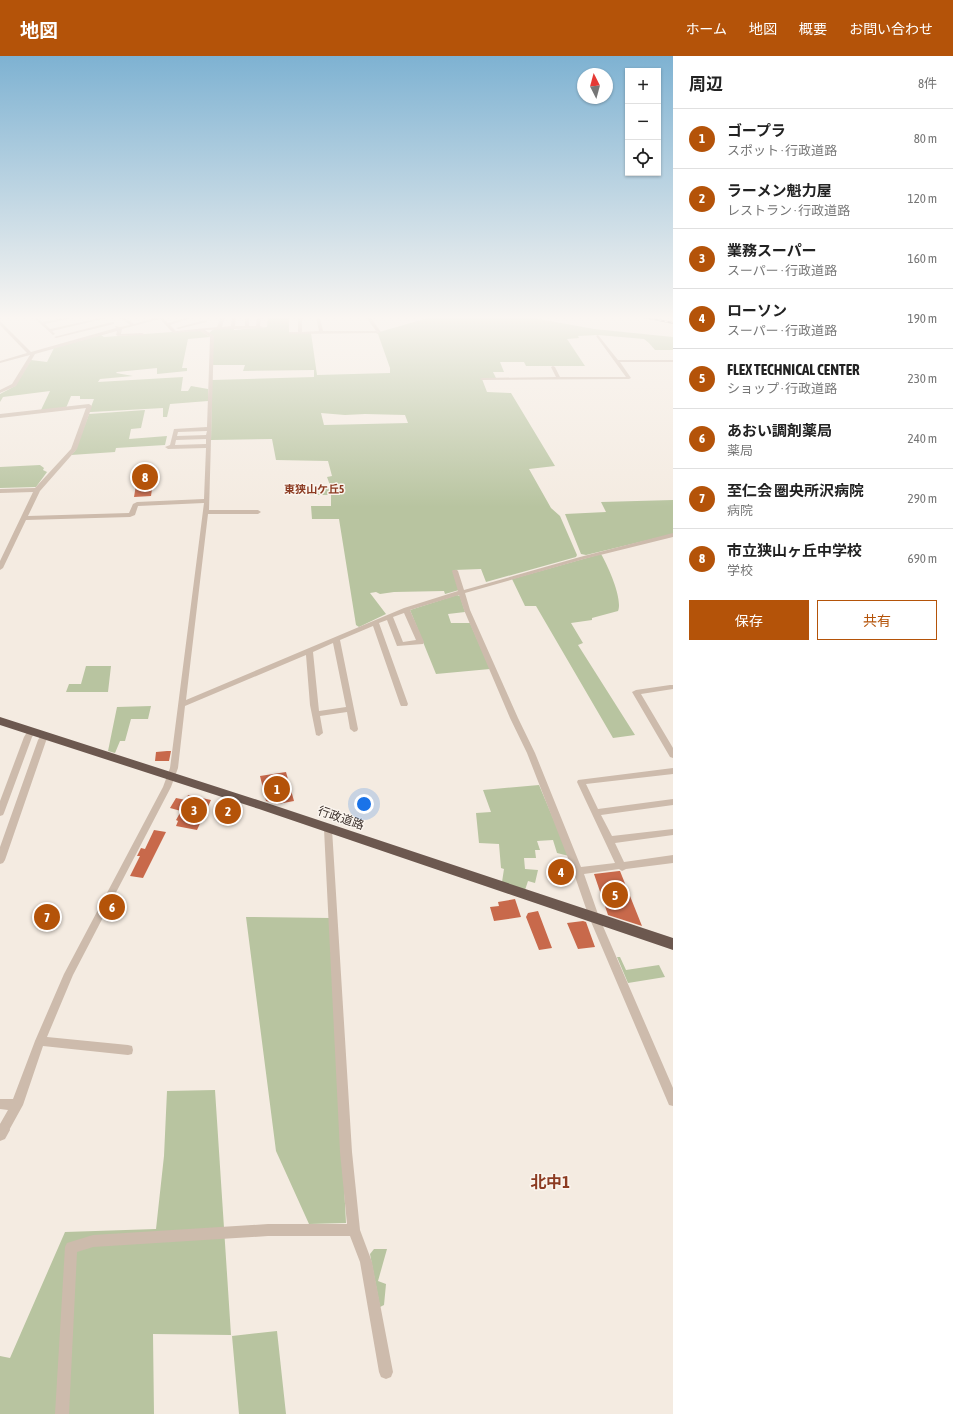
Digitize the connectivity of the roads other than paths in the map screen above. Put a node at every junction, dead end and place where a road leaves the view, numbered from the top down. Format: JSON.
{"nodes":[{"id":1,"x":17,"y":380,"type":"edge"},
{"id":2,"x":211,"y":380,"type":"edge"},
{"id":3,"x":0,"y":392,"type":"edge"},
{"id":4,"x":0,"y":416,"type":"edge"},
{"id":5,"x":209,"y":429,"type":"junction"},
{"id":6,"x":208,"y":437,"type":"junction"},
{"id":7,"x":174,"y":438,"type":"junction"},
{"id":8,"x":208,"y":446,"type":"junction"},
{"id":9,"x":37,"y":490,"type":"junction"},
{"id":10,"x":0,"y":491,"type":"edge"},
{"id":11,"x":208,"y":501,"type":"junction"},
{"id":12,"x":206,"y":512,"type":"junction"},
{"id":13,"x":258,"y":512,"type":"dead end"},
{"id":14,"x":24,"y":518,"type":"junction"},
{"id":15,"x":673,"y":535,"type":"edge"},
{"id":16,"x":0,"y":568,"type":"edge"},
{"id":17,"x":455,"y":571,"type":"dead end"},
{"id":18,"x":461,"y":592,"type":"junction"},
{"id":19,"x":406,"y":609,"type":"junction"},
{"id":20,"x":389,"y":616,"type":"junction"},
{"id":21,"x":375,"y":622,"type":"junction"},
{"id":22,"x":336,"y":640,"type":"junction"},
{"id":23,"x":310,"y":651,"type":"junction"},
{"id":24,"x":670,"y":687,"type":"dead end"},
{"id":25,"x":404,"y":704,"type":"dead end"},
{"id":26,"x":182,"y":705,"type":"junction"},
{"id":27,"x":350,"y":709,"type":"junction"},
{"id":28,"x":316,"y":714,"type":"junction"},
{"id":29,"x":0,"y":721,"type":"edge"},
{"id":30,"x":354,"y":729,"type":"dead end"},
{"id":31,"x":32,"y":731,"type":"junction"},
{"id":32,"x":319,"y":733,"type":"dead end"},
{"id":33,"x":45,"y":736,"type":"junction"},
{"id":34,"x":673,"y":755,"type":"edge"},
{"id":35,"x":673,"y":771,"type":"edge"},
{"id":36,"x":171,"y":777,"type":"junction"},
{"id":37,"x":673,"y":802,"type":"edge"},
{"id":38,"x":596,"y":812,"type":"junction"},
{"id":39,"x":0,"y":813,"type":"edge"},
{"id":40,"x":328,"y":829,"type":"junction"},
{"id":41,"x":673,"y":832,"type":"edge"},
{"id":42,"x":609,"y":840,"type":"junction"},
{"id":43,"x":673,"y":859,"type":"edge"},
{"id":44,"x":0,"y":860,"type":"edge"},
{"id":45,"x":622,"y":867,"type":"junction"},
{"id":46,"x":578,"y":871,"type":"junction"},
{"id":47,"x":594,"y":917,"type":"junction"},
{"id":48,"x":673,"y":944,"type":"edge"},
{"id":49,"x":40,"y":1041,"type":"junction"},
{"id":50,"x":128,"y":1050,"type":"dead end"},
{"id":51,"x":669,"y":1081,"type":"edge"},
{"id":52,"x":673,"y":1101,"type":"edge"},
{"id":53,"x":0,"y":1104,"type":"edge"},
{"id":54,"x":17,"y":1105,"type":"junction"},
{"id":55,"x":1,"y":1131,"type":"edge"},
{"id":56,"x":354,"y":1230,"type":"junction"},
{"id":57,"x":386,"y":1372,"type":"dead end"},
{"id":58,"x":62,"y":1414,"type":"edge"}],
"edges":[{"from":1,"to":3,"type":"street"},
{"from":2,"to":5,"type":"street"},
{"from":4,"to":9,"type":"street"},
{"from":5,"to":6,"type":"street"},
{"from":5,"to":7,"type":"street"},
{"from":6,"to":7,"type":"street"},
{"from":6,"to":8,"type":"street"},
{"from":7,"to":8,"type":"street"},
{"from":8,"to":11,"type":"street"},
{"from":9,"to":10,"type":"street"},
{"from":9,"to":14,"type":"street"},
{"from":11,"to":12,"type":"street"},
{"from":11,"to":14,"type":"street"},
{"from":12,"to":13,"type":"street"},
{"from":12,"to":26,"type":"street"},
{"from":14,"to":16,"type":"street"},
{"from":15,"to":18,"type":"street"},
{"from":17,"to":18,"type":"street"},
{"from":18,"to":19,"type":"street"},
{"from":18,"to":46,"type":"street"},
{"from":19,"to":20,"type":"street"},
{"from":19,"to":20,"type":"street"},
{"from":20,"to":21,"type":"street"},
{"from":21,"to":22,"type":"street"},
{"from":21,"to":25,"type":"street"},
{"from":22,"to":23,"type":"street"},
{"from":22,"to":27,"type":"street"},
{"from":23,"to":26,"type":"street"},
{"from":23,"to":28,"type":"street"},
{"from":24,"to":34,"type":"street"},
{"from":26,"to":36,"type":"street"},
{"from":27,"to":28,"type":"street"},
{"from":27,"to":30,"type":"street"},
{"from":28,"to":32,"type":"street"},
{"from":29,"to":31,"type":"highway","name":"行政道路"},
{"from":31,"to":33,"type":"highway","name":"行政道路"},
{"from":31,"to":39,"type":"street"},
{"from":33,"to":36,"type":"highway","name":"行政道路"},
{"from":33,"to":44,"type":"street"},
{"from":35,"to":38,"type":"street"},
{"from":36,"to":40,"type":"highway","name":"行政道路"},
{"from":36,"to":49,"type":"street"},
{"from":37,"to":38,"type":"street"},
{"from":38,"to":42,"type":"street"},
{"from":40,"to":47,"type":"highway","name":"行政道路"},
{"from":40,"to":56,"type":"street"},
{"from":41,"to":42,"type":"street"},
{"from":42,"to":45,"type":"street"},
{"from":43,"to":45,"type":"street"},
{"from":45,"to":46,"type":"street"},
{"from":46,"to":47,"type":"street"},
{"from":47,"to":48,"type":"highway","name":"行政道路"},
{"from":47,"to":51,"type":"street"},
{"from":49,"to":50,"type":"street"},
{"from":49,"to":54,"type":"street"},
{"from":51,"to":52,"type":"street"},
{"from":53,"to":54,"type":"street"},
{"from":54,"to":55,"type":"street"},
{"from":56,"to":57,"type":"street"},
{"from":56,"to":58,"type":"street"}]}
